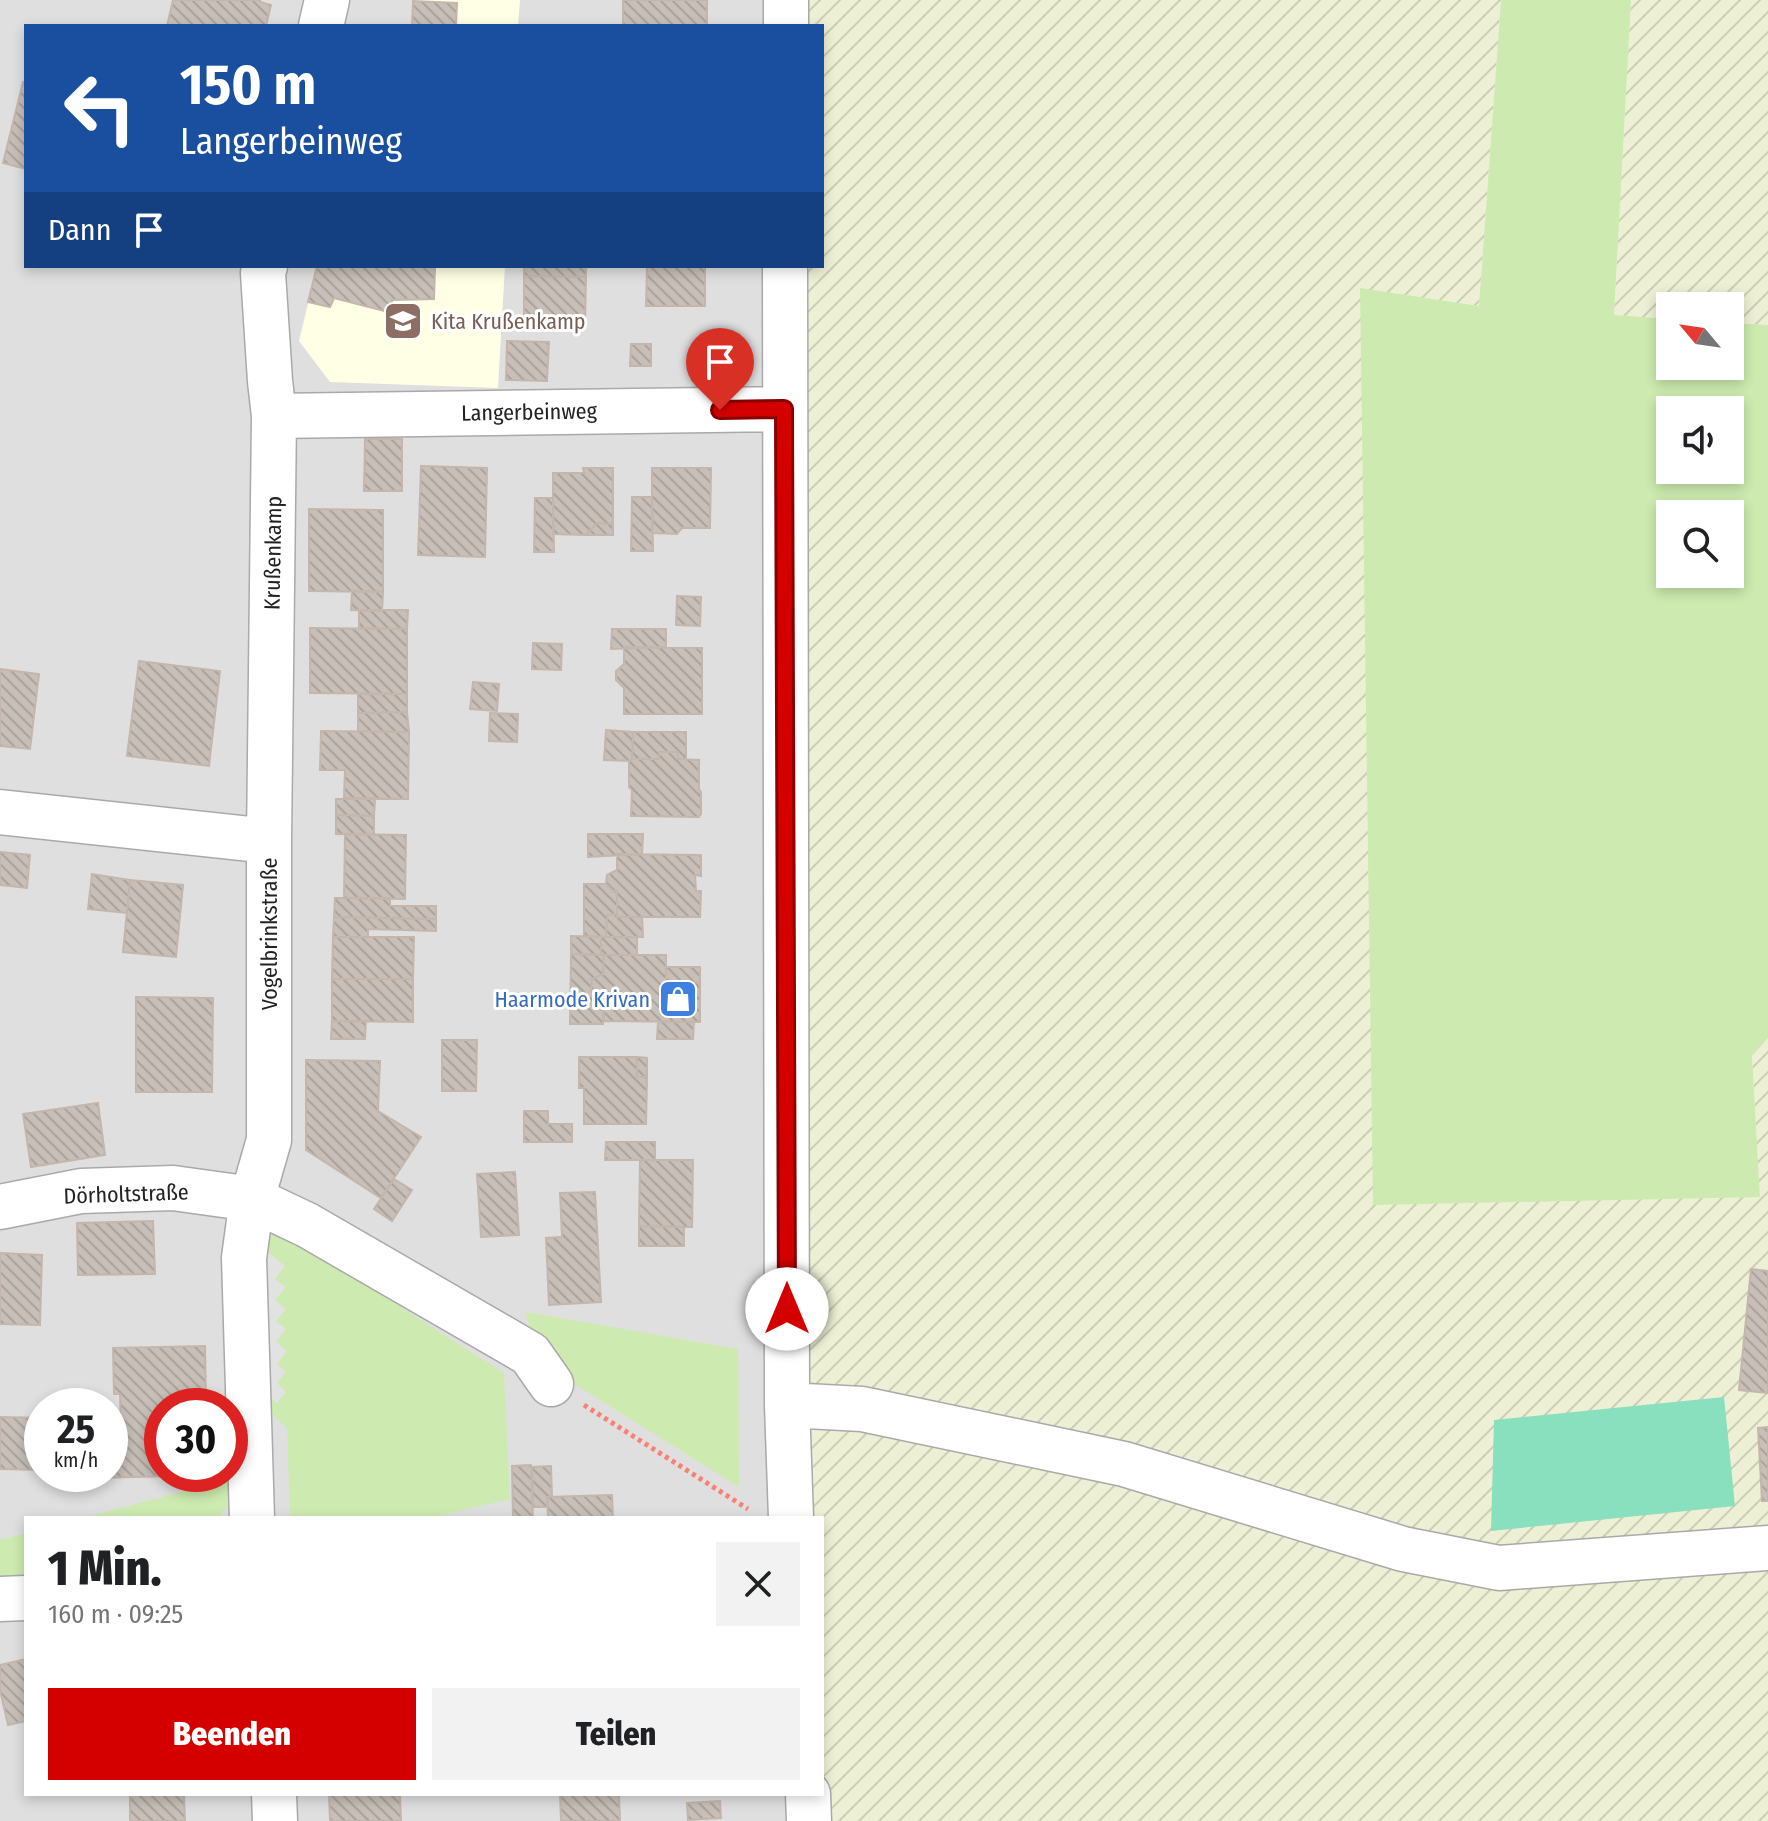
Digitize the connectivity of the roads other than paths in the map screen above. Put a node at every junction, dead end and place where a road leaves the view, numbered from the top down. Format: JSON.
{"nodes":[{"id":1,"x":327,"y":0,"type":"edge"},
{"id":2,"x":786,"y":0,"type":"edge"},
{"id":3,"x":321,"y":24,"type":"edge"},
{"id":4,"x":786,"y":24,"type":"edge"},
{"id":5,"x":264,"y":268,"type":"edge"},
{"id":6,"x":785,"y":268,"type":"edge"},
{"id":7,"x":784,"y":409,"type":"junction"},
{"id":8,"x":274,"y":416,"type":"junction"},
{"id":9,"x":0,"y":812,"type":"edge"},
{"id":10,"x":269,"y":841,"type":"junction"},
{"id":11,"x":252,"y":1199,"type":"junction"},
{"id":12,"x":0,"y":1207,"type":"edge"},
{"id":13,"x":551,"y":1384,"type":"road end"},
{"id":14,"x":787,"y":1405,"type":"junction"},
{"id":15,"x":770,"y":1514,"type":"edge"},
{"id":16,"x":252,"y":1516,"type":"edge"},
{"id":17,"x":1768,"y":1548,"type":"edge"},
{"id":18,"x":24,"y":1598,"type":"edge"},
{"id":19,"x":0,"y":1599,"type":"edge"},
{"id":20,"x":274,"y":1796,"type":"edge"},
{"id":21,"x":808,"y":1796,"type":"edge"},
{"id":22,"x":275,"y":1821,"type":"edge"},
{"id":23,"x":809,"y":1821,"type":"edge"}],
"edges":[{"from":1,"to":3,"type":"street"},
{"from":2,"to":4,"type":"street"},
{"from":5,"to":8,"type":"street","name":"Krußenkamp"},
{"from":6,"to":7,"type":"street"},
{"from":7,"to":8,"type":"street","name":"Langerbeinweg"},
{"from":7,"to":14,"type":"street"},
{"from":8,"to":10,"type":"street","name":"Krußenkamp"},
{"from":9,"to":10,"type":"street","name":"Vogelbrinkstraße"},
{"from":10,"to":11,"type":"street","name":"Vogelbrinkstraße"},
{"from":11,"to":12,"type":"street","name":"Dörholtstraße"},
{"from":11,"to":13,"type":"street"},
{"from":11,"to":16,"type":"street","name":"Vogelbrinkstraße"},
{"from":14,"to":15,"type":"street"},
{"from":14,"to":17,"type":"street"},
{"from":18,"to":19,"type":"street"},
{"from":20,"to":22,"type":"street"},
{"from":21,"to":23,"type":"street"}]}
